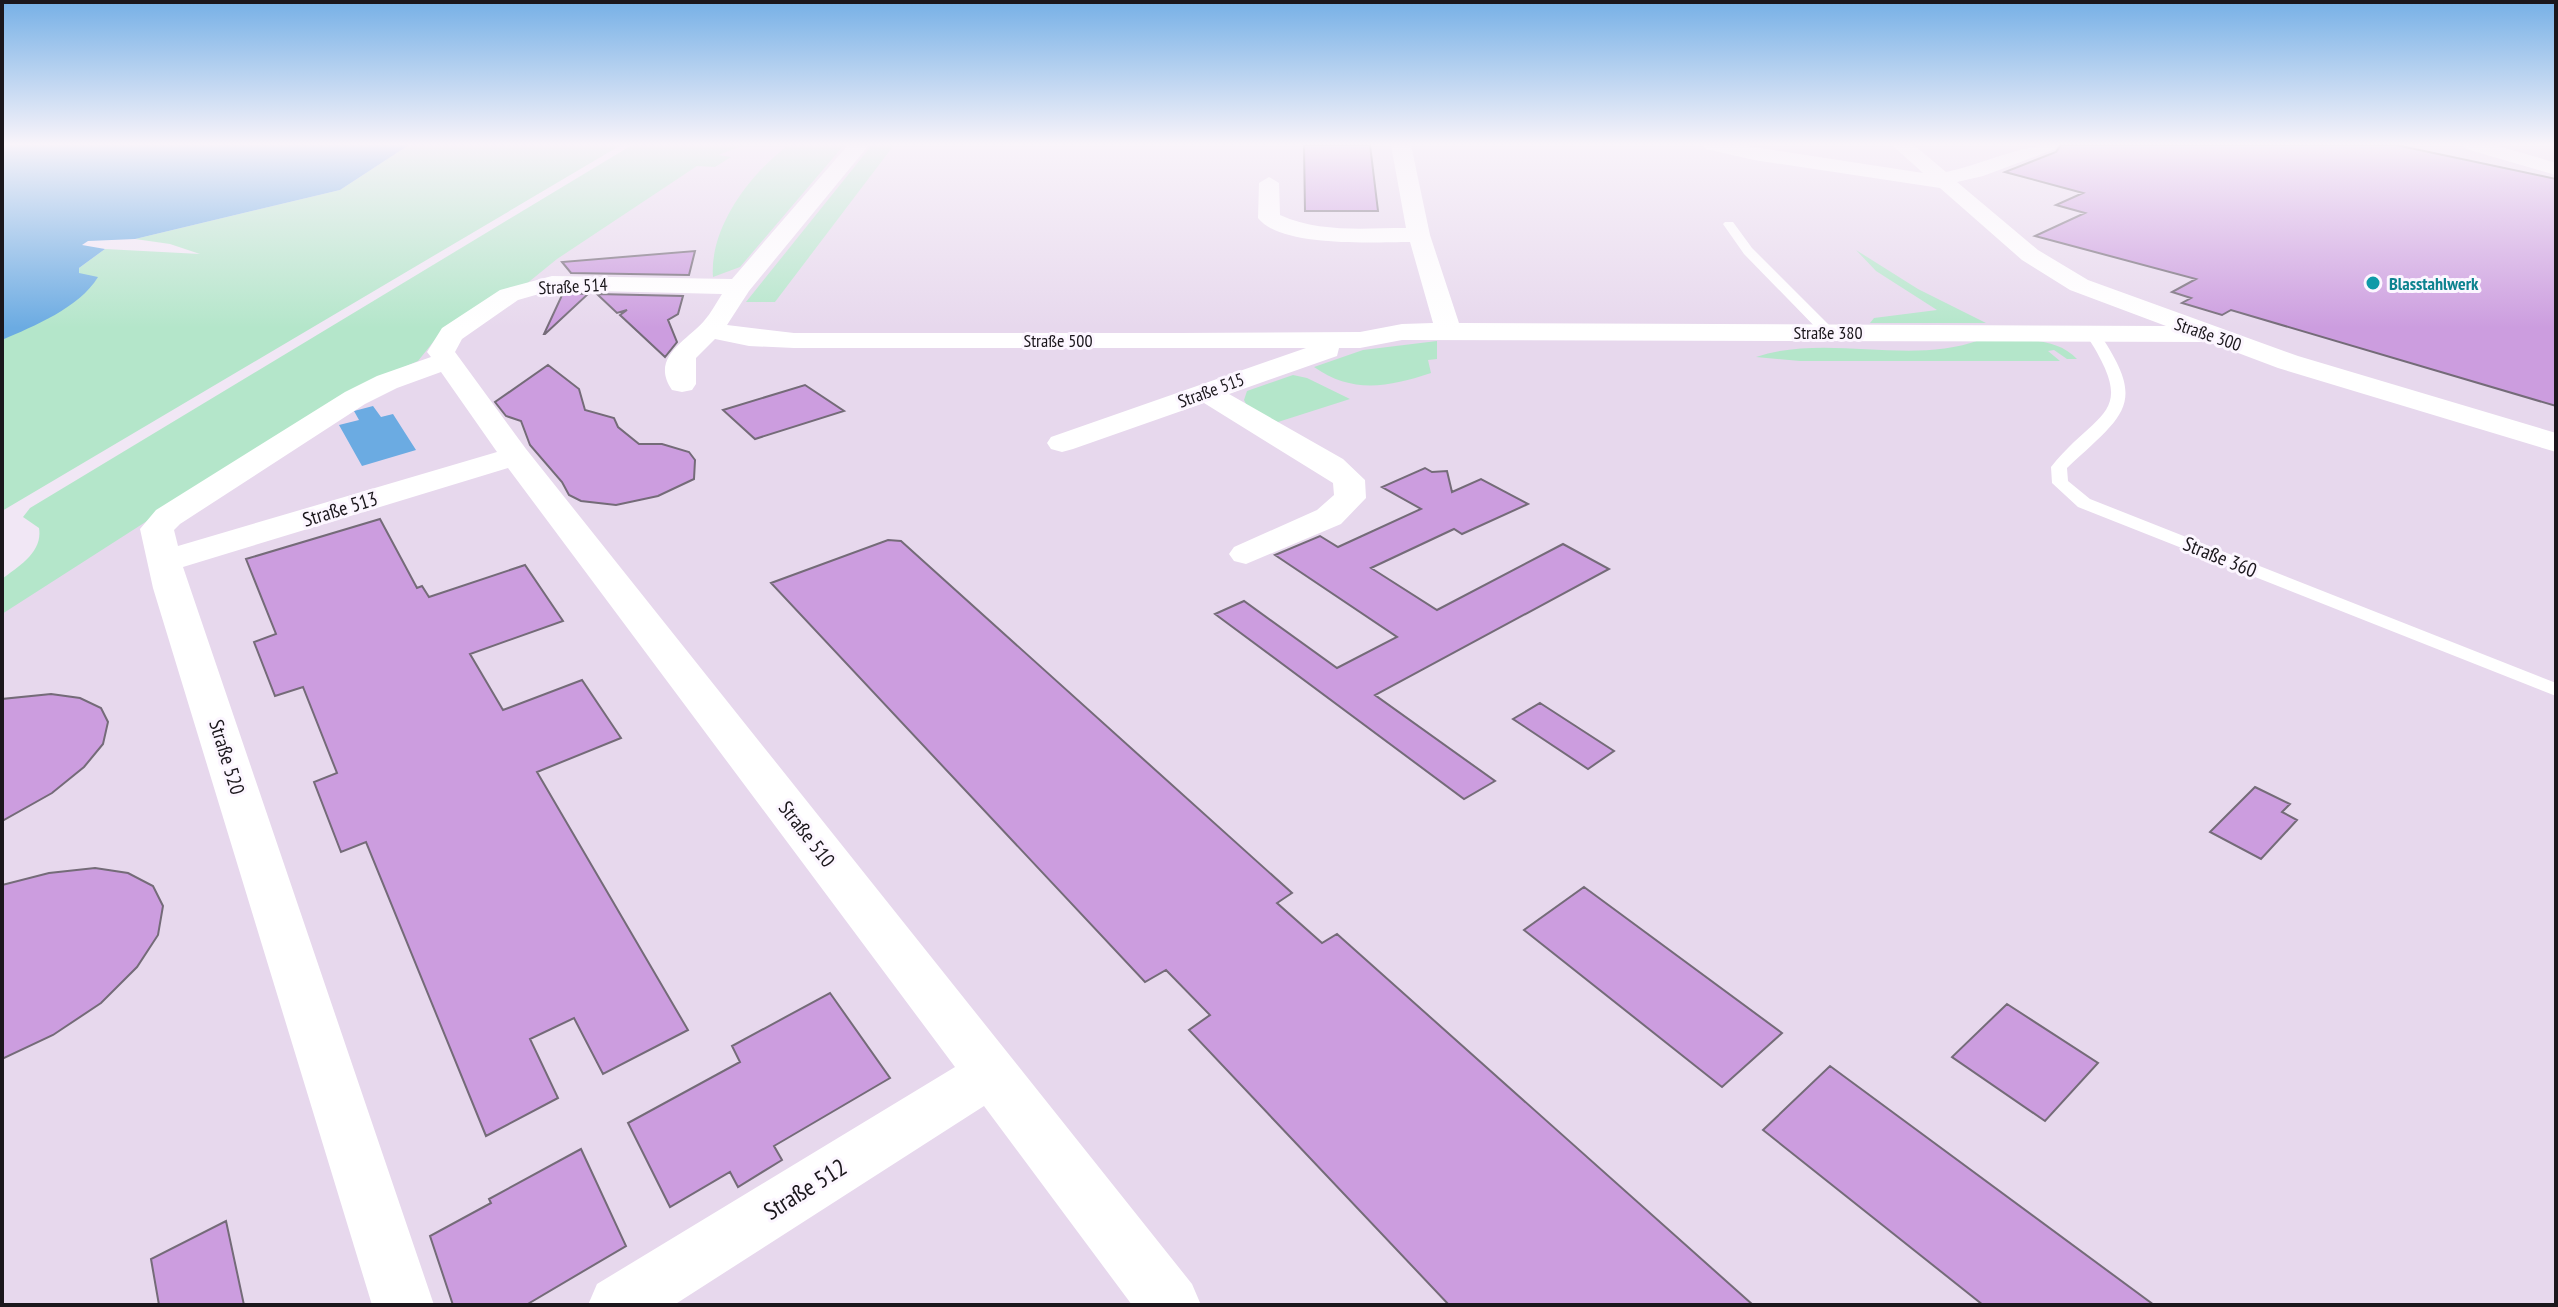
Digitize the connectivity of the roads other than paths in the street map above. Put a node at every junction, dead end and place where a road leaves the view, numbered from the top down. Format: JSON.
{"nodes":[{"id":1,"x":807,"y":206,"type":"edge"},
{"id":2,"x":1269,"y":206,"type":"edge"},
{"id":3,"x":1413,"y":206,"type":"edge"},
{"id":4,"x":1972,"y":206,"type":"edge"},
{"id":5,"x":1729,"y":224,"type":"dead end"},
{"id":6,"x":1419,"y":235,"type":"junction"},
{"id":7,"x":2030,"y":255,"type":"junction"},
{"id":8,"x":739,"y":287,"type":"junction"},
{"id":9,"x":712,"y":329,"type":"junction"},
{"id":10,"x":1448,"y":331,"type":"junction"},
{"id":11,"x":1828,"y":332,"type":"junction"},
{"id":12,"x":2092,"y":333,"type":"junction"},
{"id":13,"x":2209,"y":334,"type":"junction"},
{"id":14,"x":1360,"y":340,"type":"junction"},
{"id":15,"x":447,"y":361,"type":"junction"},
{"id":16,"x":682,"y":384,"type":"dead end"},
{"id":17,"x":1206,"y":392,"type":"junction"},
{"id":18,"x":1062,"y":443,"type":"dead end"},
{"id":19,"x":2556,"y":443,"type":"edge"},
{"id":20,"x":515,"y":456,"type":"junction"},
{"id":21,"x":1246,"y":554,"type":"dead end"},
{"id":22,"x":165,"y":561,"type":"junction"},
{"id":23,"x":2556,"y":690,"type":"edge"},
{"id":24,"x":991,"y":1073,"type":"junction"},
{"id":25,"x":403,"y":1305,"type":"edge"},
{"id":26,"x":619,"y":1305,"type":"edge"},
{"id":27,"x":1170,"y":1305,"type":"edge"}],
"edges":[{"from":1,"to":8,"type":"street"},
{"from":2,"to":6,"type":"street"},
{"from":3,"to":6,"type":"street"},
{"from":4,"to":7,"type":"street","name":"Straße 300"},
{"from":5,"to":11,"type":"lane"},
{"from":6,"to":10,"type":"street"},
{"from":7,"to":12,"type":"street"},
{"from":7,"to":13,"type":"street","name":"Straße 300"},
{"from":8,"to":9,"type":"street"},
{"from":8,"to":15,"type":"street","name":"Straße 514"},
{"from":9,"to":14,"type":"street","name":"Straße 500"},
{"from":9,"to":16,"type":"street"},
{"from":10,"to":11,"type":"street","name":"Straße 380"},
{"from":10,"to":14,"type":"street","name":"Straße 500"},
{"from":11,"to":12,"type":"street","name":"Straße 380"},
{"from":12,"to":13,"type":"street","name":"Straße 380"},
{"from":12,"to":23,"type":"lane","name":"Straße 360"},
{"from":13,"to":19,"type":"street","name":"Straße 300"},
{"from":14,"to":17,"type":"street","name":"Straße 515"},
{"from":15,"to":20,"type":"street","name":"Straße 510"},
{"from":15,"to":22,"type":"street","name":"Straße 520"},
{"from":17,"to":18,"type":"street","name":"Straße 515"},
{"from":17,"to":21,"type":"street"},
{"from":20,"to":22,"type":"street","name":"Straße 513"},
{"from":20,"to":24,"type":"street","name":"Straße 510"},
{"from":22,"to":25,"type":"street","name":"Straße 520"},
{"from":24,"to":26,"type":"street","name":"Straße 512"},
{"from":24,"to":27,"type":"street","name":"Straße 510"}]}
